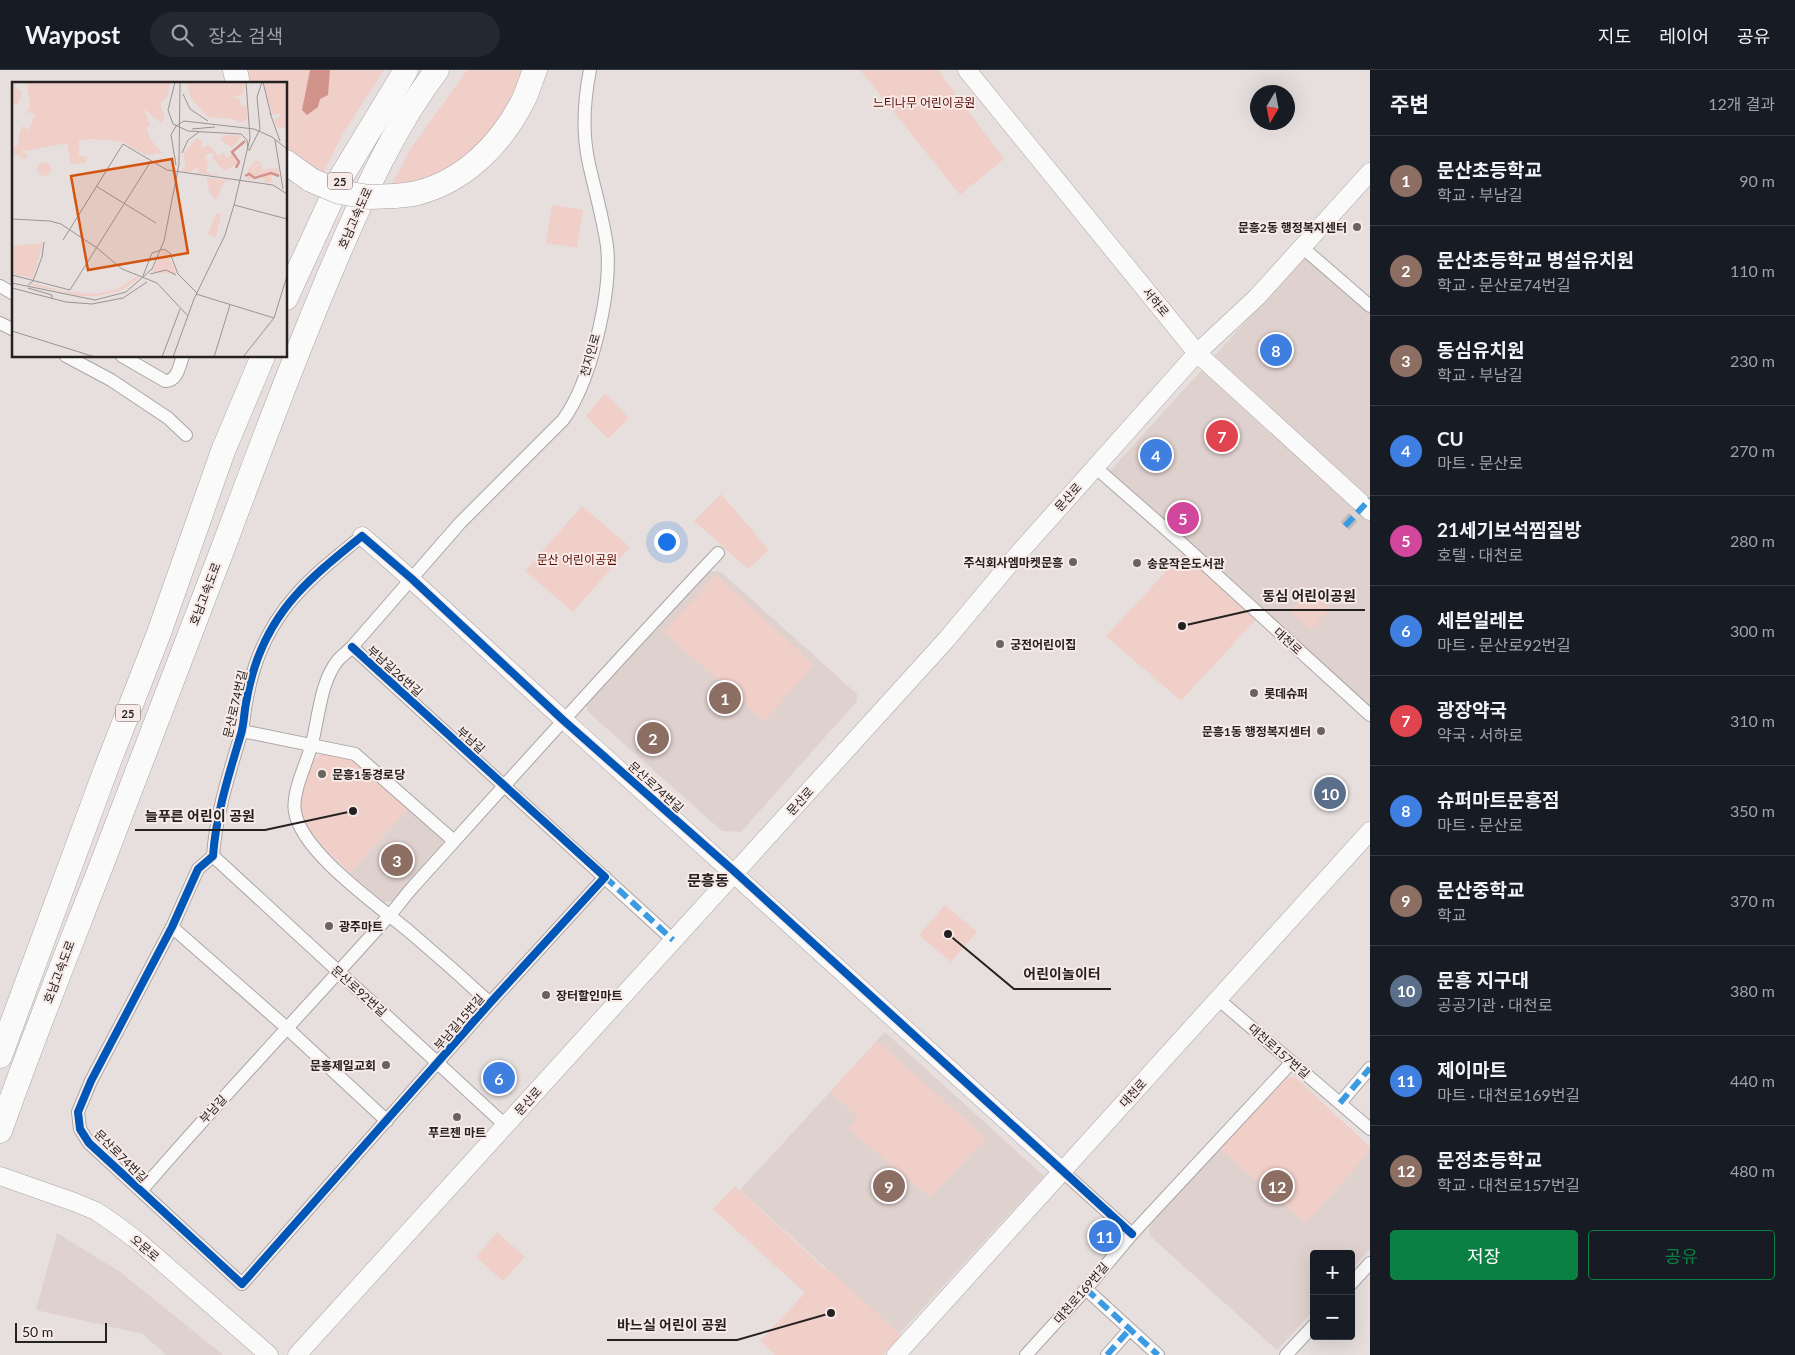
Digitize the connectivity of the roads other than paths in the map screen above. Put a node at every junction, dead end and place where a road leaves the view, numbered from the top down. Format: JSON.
{"nodes":[{"id":1,"x":406,"y":70,"type":"edge"},
{"id":2,"x":437,"y":70,"type":"edge"},
{"id":3,"x":535,"y":70,"type":"edge"},
{"id":4,"x":590,"y":70,"type":"edge"},
{"id":5,"x":967,"y":70,"type":"edge"},
{"id":6,"x":288,"y":163,"type":"edge"},
{"id":7,"x":1370,"y":172,"type":"edge"},
{"id":8,"x":1302,"y":247,"type":"junction"},
{"id":9,"x":0,"y":286,"type":"edge"},
{"id":10,"x":12,"y":293,"type":"edge"},
{"id":11,"x":288,"y":294,"type":"edge"},
{"id":12,"x":1370,"y":306,"type":"edge"},
{"id":13,"x":0,"y":323,"type":"edge"},
{"id":14,"x":12,"y":329,"type":"edge"},
{"id":15,"x":1197,"y":353,"type":"junction"},
{"id":16,"x":70,"y":358,"type":"edge"},
{"id":17,"x":125,"y":358,"type":"edge"},
{"id":18,"x":182,"y":358,"type":"edge"},
{"id":19,"x":262,"y":358,"type":"edge"},
{"id":20,"x":186,"y":436,"type":"dead end"},
{"id":21,"x":1095,"y":467,"type":"junction"},
{"id":22,"x":1370,"y":511,"type":"edge"},
{"id":23,"x":362,"y":536,"type":"joint"},
{"id":24,"x":718,"y":553,"type":"dead end"},
{"id":25,"x":412,"y":579,"type":"junction"},
{"id":26,"x":352,"y":647,"type":"junction"},
{"id":27,"x":422,"y":711,"type":"joint"},
{"id":28,"x":1370,"y":715,"type":"edge"},
{"id":29,"x":564,"y":720,"type":"junction"},
{"id":30,"x":242,"y":731,"type":"junction"},
{"id":31,"x":312,"y":746,"type":"junction"},
{"id":32,"x":506,"y":786,"type":"junction"},
{"id":33,"x":1370,"y":831,"type":"edge"},
{"id":34,"x":454,"y":841,"type":"junction"},
{"id":35,"x":213,"y":856,"type":"junction"},
{"id":36,"x":735,"y":872,"type":"junction"},
{"id":37,"x":605,"y":877,"type":"junction"},
{"id":38,"x":390,"y":915,"type":"junction"},
{"id":39,"x":172,"y":927,"type":"junction"},
{"id":40,"x":673,"y":940,"type":"junction"},
{"id":41,"x":338,"y":972,"type":"junction"},
{"id":42,"x":1218,"y":999,"type":"junction"},
{"id":43,"x":490,"y":1003,"type":"junction"},
{"id":44,"x":288,"y":1029,"type":"junction"},
{"id":45,"x":0,"y":1056,"type":"edge"},
{"id":46,"x":438,"y":1063,"type":"junction"},
{"id":47,"x":1291,"y":1063,"type":"junction"},
{"id":48,"x":1370,"y":1068,"type":"edge"},
{"id":49,"x":1340,"y":1103,"type":"junction"},
{"id":50,"x":387,"y":1121,"type":"junction"},
{"id":51,"x":505,"y":1125,"type":"junction"},
{"id":52,"x":1370,"y":1129,"type":"edge"},
{"id":53,"x":0,"y":1131,"type":"edge"},
{"id":54,"x":1062,"y":1171,"type":"junction"},
{"id":55,"x":0,"y":1176,"type":"edge"},
{"id":56,"x":141,"y":1192,"type":"junction"},
{"id":57,"x":1132,"y":1234,"type":"junction"},
{"id":58,"x":1370,"y":1263,"type":"edge"},
{"id":59,"x":1355,"y":1280,"type":"edge"},
{"id":60,"x":242,"y":1284,"type":"joint"},
{"id":61,"x":1086,"y":1290,"type":"junction"},
{"id":62,"x":1310,"y":1329,"type":"edge"},
{"id":63,"x":1129,"y":1330,"type":"junction"},
{"id":64,"x":269,"y":1355,"type":"edge"},
{"id":65,"x":297,"y":1355,"type":"edge"},
{"id":66,"x":896,"y":1355,"type":"edge"},
{"id":67,"x":1026,"y":1355,"type":"edge"},
{"id":68,"x":1107,"y":1355,"type":"edge"},
{"id":69,"x":1158,"y":1355,"type":"edge"},
{"id":70,"x":1286,"y":1355,"type":"edge"}],
"edges":[{"from":1,"to":11,"type":"highway","number":"25"},
{"from":2,"to":53,"type":"highway","name":"호남고속도로","number":"25"},
{"from":3,"to":6,"type":"highway","bridge":true},
{"from":4,"to":25,"type":"street","name":"천지인로"},
{"from":5,"to":15,"type":"street","name":"서하로"},
{"from":7,"to":8,"type":"street","name":"문산로"},
{"from":8,"to":12,"type":"street"},
{"from":8,"to":15,"type":"street","name":"문산로"},
{"from":9,"to":10,"type":"street"},
{"from":13,"to":14,"type":"street"},
{"from":15,"to":21,"type":"street","name":"문산로"},
{"from":15,"to":22,"type":"street","name":"서하로"},
{"from":16,"to":20,"type":"street"},
{"from":17,"to":18,"type":"street"},
{"from":19,"to":45,"type":"highway","name":"호남고속도로","number":"25"},
{"from":21,"to":28,"type":"street","name":"대천로"},
{"from":21,"to":36,"type":"street","name":"문산로"},
{"from":23,"to":25,"type":"street","name":"문산로74번길"},
{"from":23,"to":30,"type":"street","name":"문산로74번길"},
{"from":24,"to":29,"type":"street","name":"부남길"},
{"from":25,"to":26,"type":"street","name":"부남길26번길"},
{"from":25,"to":29,"type":"street","name":"문산로74번길"},
{"from":26,"to":27,"type":"street","name":"부남길26번길"},
{"from":26,"to":31,"type":"street","name":"부남길26번길"},
{"from":27,"to":32,"type":"street","name":"부남길"},
{"from":29,"to":32,"type":"street","name":"부남길"},
{"from":29,"to":36,"type":"street","name":"문산로74번길"},
{"from":30,"to":31,"type":"street"},
{"from":30,"to":35,"type":"street","name":"문산로74번길"},
{"from":31,"to":34,"type":"street"},
{"from":31,"to":38,"type":"street","name":"부남길26번길"},
{"from":32,"to":34,"type":"street","name":"부남길"},
{"from":32,"to":37,"type":"street"},
{"from":33,"to":42,"type":"street","name":"대천로"},
{"from":34,"to":38,"type":"street","name":"부남길"},
{"from":35,"to":39,"type":"street","name":"문산로74번길"},
{"from":35,"to":41,"type":"street","name":"문산로92번길"},
{"from":36,"to":40,"type":"street","name":"문산로"},
{"from":36,"to":54,"type":"street","name":"문산로74번길"},
{"from":37,"to":40,"type":"street"},
{"from":37,"to":43,"type":"street","name":"부남길15번길"},
{"from":38,"to":41,"type":"street","name":"부남길"},
{"from":38,"to":43,"type":"street"},
{"from":39,"to":44,"type":"street"},
{"from":39,"to":56,"type":"street","name":"문산로74번길"},
{"from":40,"to":51,"type":"street","name":"문산로"},
{"from":41,"to":44,"type":"street","name":"부남길"},
{"from":41,"to":46,"type":"street","name":"문산로92번길"},
{"from":42,"to":47,"type":"street","name":"대천로157번길"},
{"from":42,"to":54,"type":"street","name":"대천로"},
{"from":43,"to":46,"type":"street","name":"부남길15번길"},
{"from":44,"to":50,"type":"street"},
{"from":44,"to":56,"type":"street","name":"부남길"},
{"from":46,"to":50,"type":"street","name":"부남길15번길"},
{"from":46,"to":51,"type":"street","name":"문산로92번길"},
{"from":47,"to":49,"type":"street","name":"대천로157번길"},
{"from":47,"to":57,"type":"street","name":"대천로169번길"},
{"from":48,"to":49,"type":"street"},
{"from":49,"to":52,"type":"street","name":"대천로157번길"},
{"from":50,"to":60,"type":"street","name":"부남길15번길"},
{"from":51,"to":65,"type":"street","name":"문산로"},
{"from":54,"to":57,"type":"street"},
{"from":54,"to":66,"type":"street","name":"대천로"},
{"from":55,"to":64,"type":"street","name":"오문로"},
{"from":56,"to":60,"type":"street","name":"문산로74번길"},
{"from":57,"to":61,"type":"street","name":"대천로169번길"},
{"from":58,"to":59,"type":"street"},
{"from":61,"to":63,"type":"street"},
{"from":61,"to":67,"type":"street","name":"대천로169번길"},
{"from":62,"to":70,"type":"street"},
{"from":63,"to":68,"type":"street"},
{"from":63,"to":69,"type":"street"}]}
